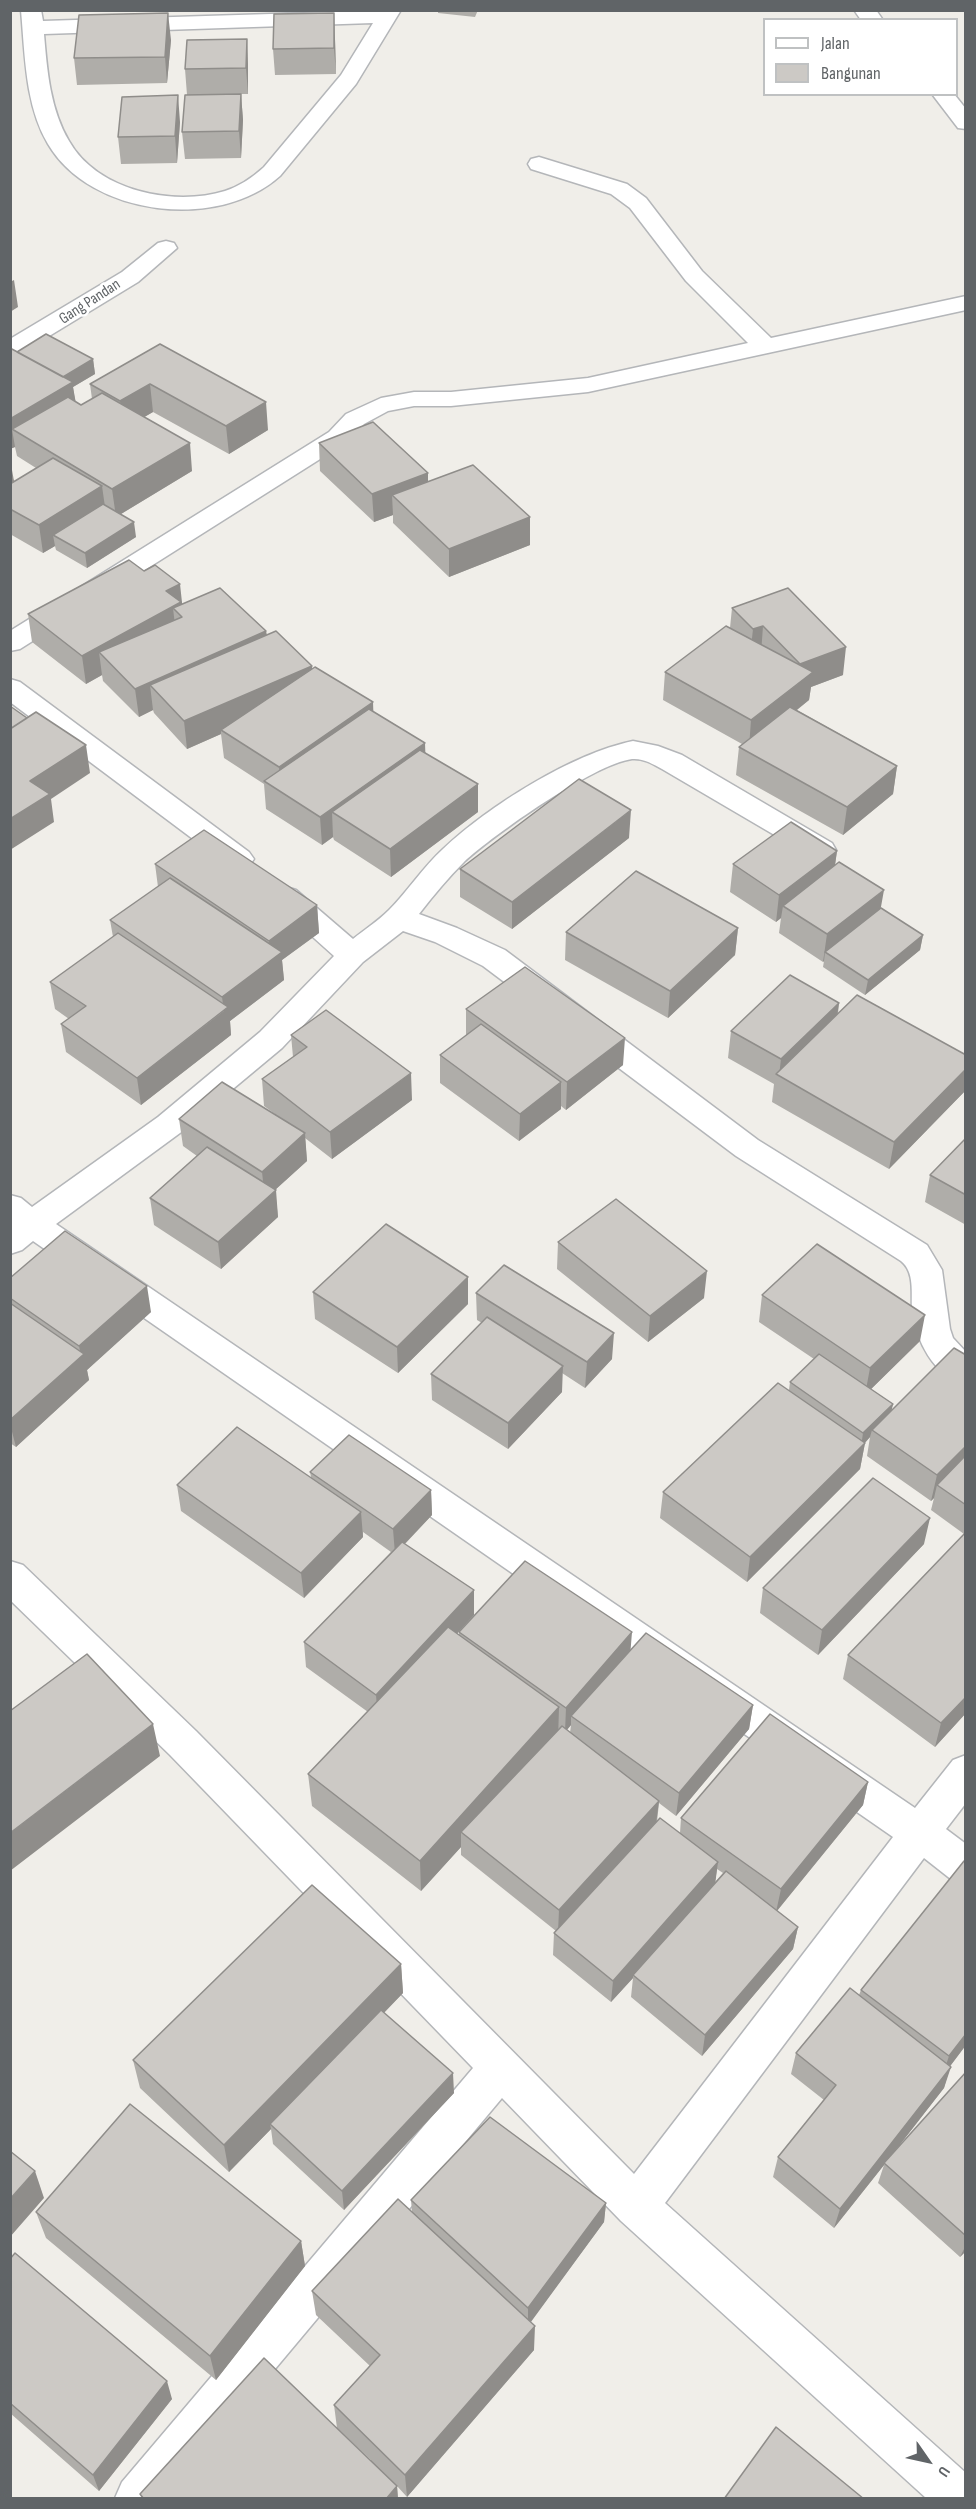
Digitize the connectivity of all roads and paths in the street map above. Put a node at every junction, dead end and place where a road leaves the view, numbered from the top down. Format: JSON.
{"nodes":[{"id":1,"x":390,"y":13,"type":"edge"},
{"id":2,"x":32,"y":19,"type":"edge"},
{"id":3,"x":944,"y":96,"type":"edge"},
{"id":4,"x":966,"y":123,"type":"edge"},
{"id":5,"x":539,"y":164,"type":"dead end"},
{"id":6,"x":166,"y":248,"type":"dead end"},
{"id":7,"x":966,"y":303,"type":"edge"},
{"id":8,"x":766,"y":347,"type":"junction"},
{"id":9,"x":10,"y":350,"type":"edge"},
{"id":10,"x":10,"y":643,"type":"edge"},
{"id":11,"x":10,"y":688,"type":"edge"},
{"id":12,"x":830,"y":854,"type":"edge"},
{"id":13,"x":399,"y":918,"type":"junction"},
{"id":14,"x":352,"y":956,"type":"junction"},
{"id":15,"x":18,"y":1224,"type":"edge"},
{"id":16,"x":966,"y":1372,"type":"edge"},
{"id":17,"x":10,"y":1576,"type":"edge"},
{"id":18,"x":966,"y":1772,"type":"edge"},
{"id":19,"x":920,"y":1833,"type":"junction"},
{"id":20,"x":966,"y":1868,"type":"edge"},
{"id":21,"x":500,"y":2068,"type":"junction"},
{"id":22,"x":636,"y":2206,"type":"junction"},
{"id":23,"x":138,"y":2499,"type":"edge"},
{"id":24,"x":959,"y":2499,"type":"edge"}],
"edges":[{"from":1,"to":2,"type":"street"},
{"from":1,"to":2,"type":"street"},
{"from":3,"to":4,"type":"street"},
{"from":5,"to":8,"type":"street"},
{"from":6,"to":9,"type":"street","name":"Gang Pandan"},
{"from":7,"to":8,"type":"street"},
{"from":8,"to":10,"type":"street"},
{"from":11,"to":14,"type":"street"},
{"from":12,"to":13,"type":"street"},
{"from":13,"to":14,"type":"street"},
{"from":13,"to":16,"type":"street"},
{"from":14,"to":15,"type":"street"},
{"from":15,"to":19,"type":"street"},
{"from":17,"to":21,"type":"street"},
{"from":18,"to":19,"type":"street"},
{"from":19,"to":20,"type":"street"},
{"from":19,"to":22,"type":"street"},
{"from":21,"to":22,"type":"street"},
{"from":21,"to":23,"type":"street"},
{"from":22,"to":24,"type":"street"}]}
